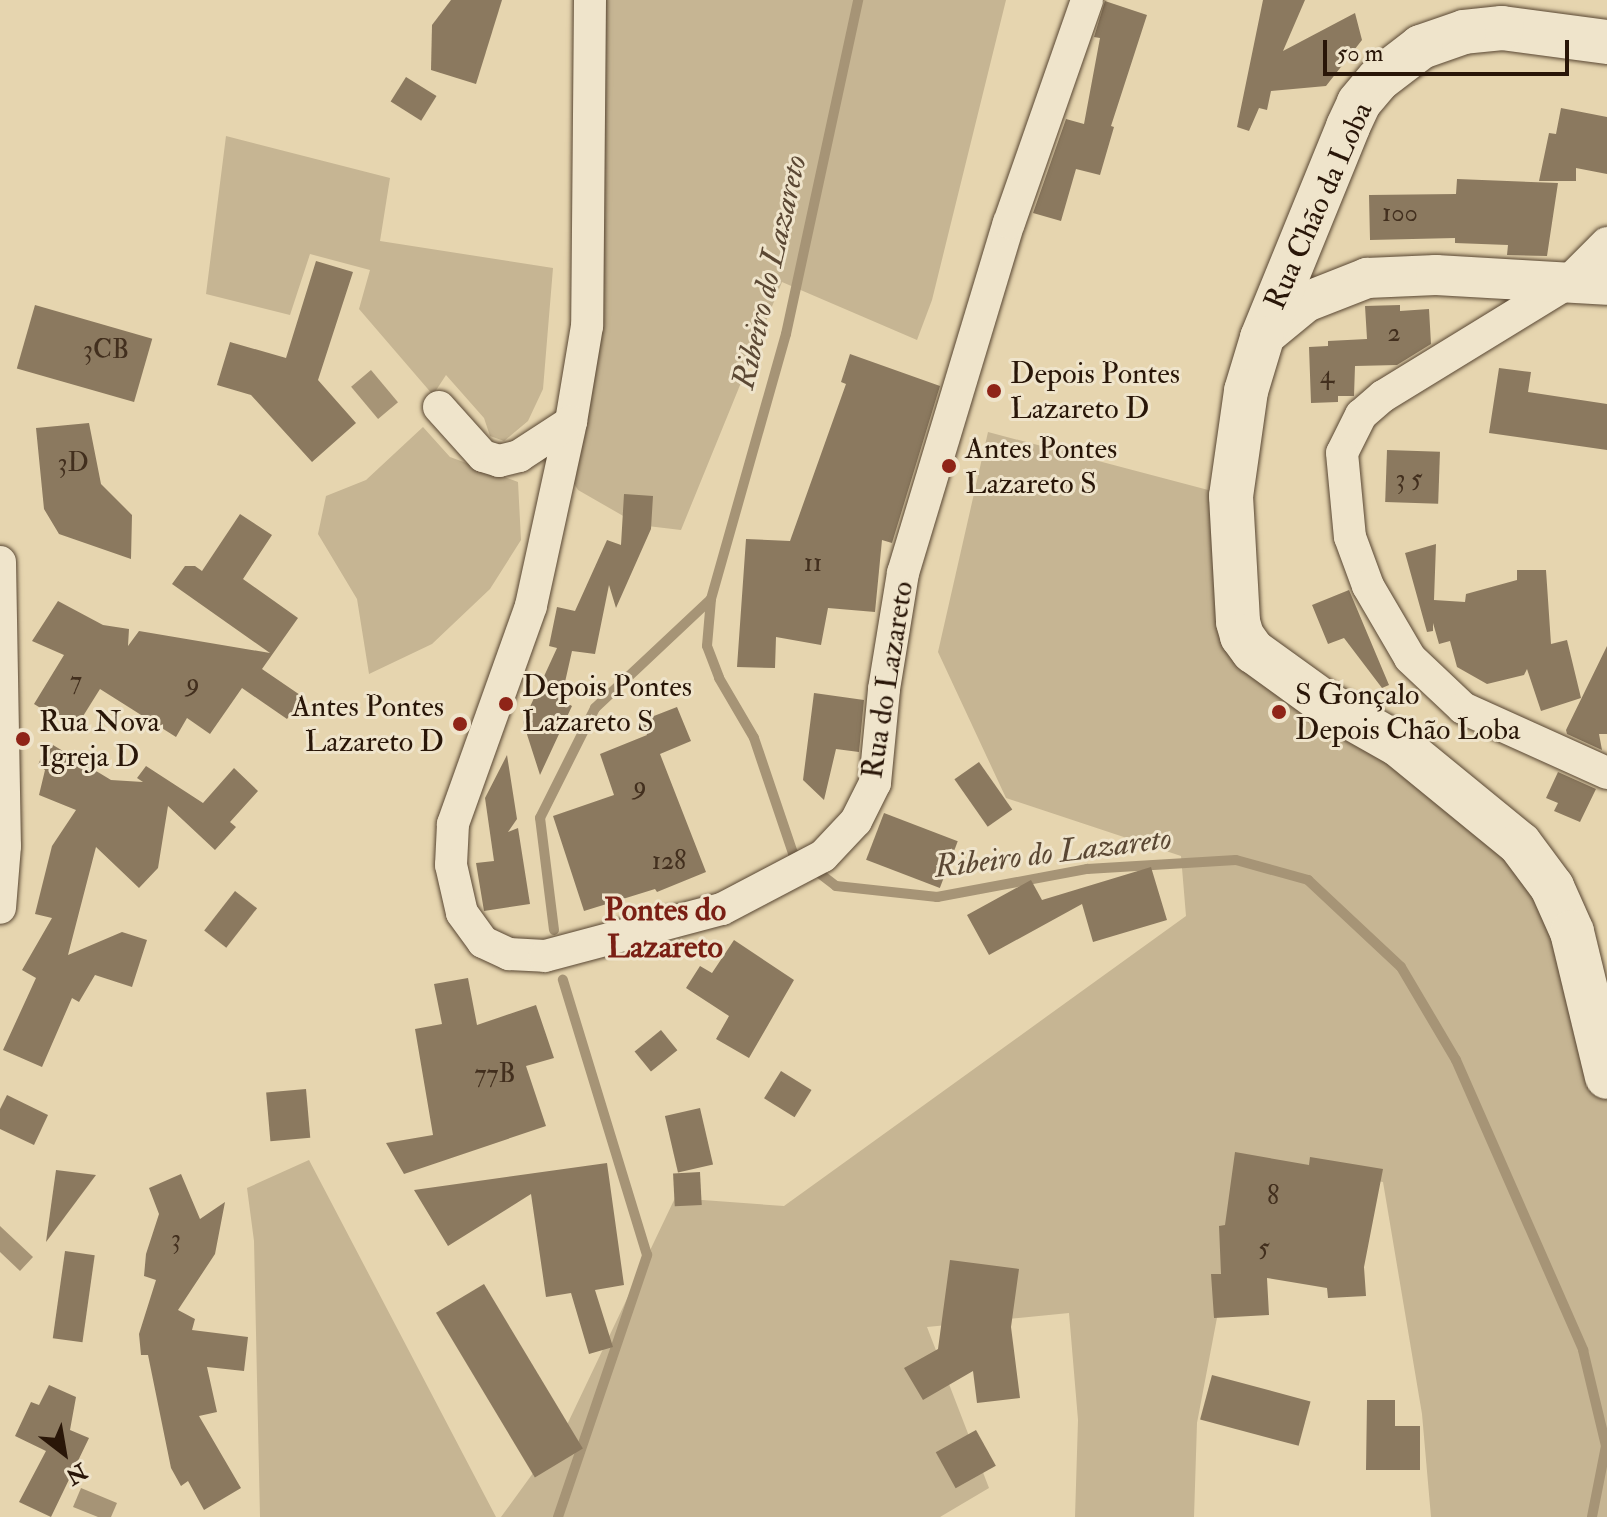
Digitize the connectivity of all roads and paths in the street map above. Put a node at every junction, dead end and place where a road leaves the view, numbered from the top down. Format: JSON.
{"nodes":[{"id":1,"x":590,"y":0,"type":"edge"},
{"id":2,"x":1087,"y":0,"type":"edge"},
{"id":3,"x":1607,"y":42,"type":"edge"},
{"id":4,"x":1304,"y":232,"type":"junction"},
{"id":5,"x":1607,"y":243,"type":"edge"},
{"id":6,"x":1347,"y":283,"type":"junction"},
{"id":7,"x":1566,"y":284,"type":"junction"},
{"id":8,"x":1607,"y":285,"type":"edge"},
{"id":9,"x":1262,"y":338,"type":"junction"},
{"id":10,"x":439,"y":407,"type":"dead end"},
{"id":11,"x":571,"y":422,"type":"junction"},
{"id":12,"x":0,"y":562,"type":"edge"},
{"id":13,"x":1607,"y":773,"type":"edge"},
{"id":14,"x":0,"y":908,"type":"edge"},
{"id":15,"x":1607,"y":1077,"type":"edge"}],
"edges":[{"from":1,"to":11,"type":"street","name":"Rua do Lazareto"},
{"from":2,"to":11,"type":"street","name":"Rua do Lazareto"},
{"from":3,"to":4,"type":"main road","name":"Rua Chão da Loba"},
{"from":4,"to":6,"type":"street"},
{"from":4,"to":9,"type":"main road","name":"Rua Chão da Loba"},
{"from":5,"to":7,"type":"street"},
{"from":6,"to":7,"type":"street"},
{"from":6,"to":9,"type":"street"},
{"from":7,"to":8,"type":"street"},
{"from":7,"to":13,"type":"street"},
{"from":9,"to":15,"type":"main road","name":"Rua Chão da Loba"},
{"from":10,"to":11,"type":"street"},
{"from":12,"to":14,"type":"street"}]}
